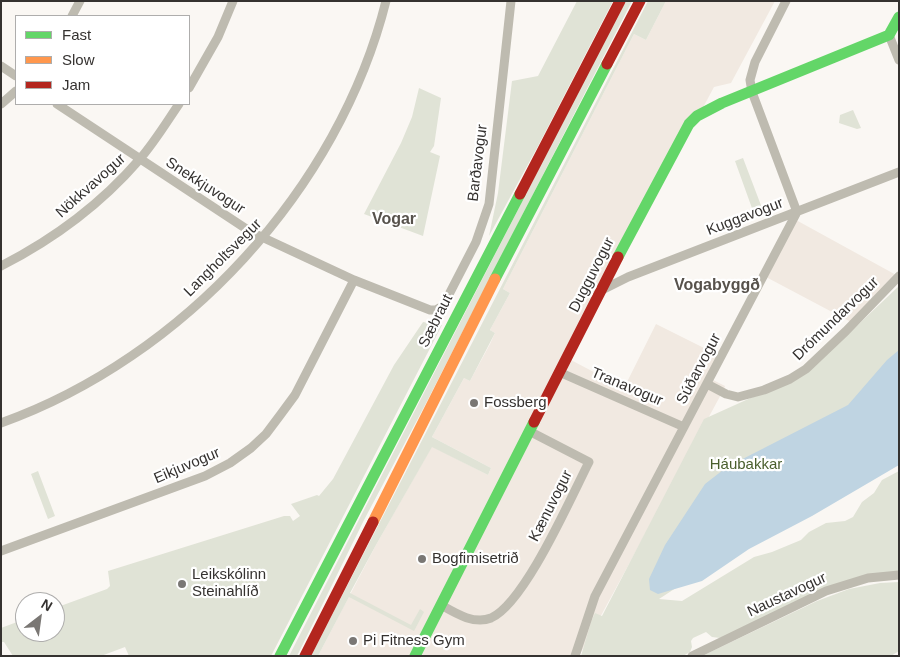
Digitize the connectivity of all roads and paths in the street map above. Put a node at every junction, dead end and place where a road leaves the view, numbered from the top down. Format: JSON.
{"nodes":[{"id":1,"x":80,"y":1,"type":"edge"},
{"id":2,"x":233,"y":1,"type":"edge"},
{"id":3,"x":386,"y":1,"type":"edge"},
{"id":4,"x":512,"y":1,"type":"edge"},
{"id":5,"x":620,"y":1,"type":"edge"},
{"id":6,"x":640,"y":1,"type":"edge"},
{"id":7,"x":786,"y":1,"type":"edge"},
{"id":8,"x":73,"y":15,"type":"edge"},
{"id":9,"x":899,"y":17,"type":"edge"},
{"id":10,"x":889,"y":35,"type":"junction"},
{"id":11,"x":899,"y":60,"type":"edge"},
{"id":12,"x":1,"y":66,"type":"edge"},
{"id":13,"x":15,"y":75,"type":"edge"},
{"id":14,"x":190,"y":86,"type":"edge"},
{"id":15,"x":15,"y":92,"type":"edge"},
{"id":16,"x":752,"y":92,"type":"junction"},
{"id":17,"x":1,"y":104,"type":"edge"},
{"id":18,"x":58,"y":105,"type":"edge"},
{"id":19,"x":178,"y":105,"type":"edge"},
{"id":20,"x":139,"y":160,"type":"junction"},
{"id":21,"x":899,"y":172,"type":"edge"},
{"id":22,"x":797,"y":212,"type":"junction"},
{"id":23,"x":264,"y":238,"type":"junction"},
{"id":24,"x":1,"y":266,"type":"edge"},
{"id":25,"x":899,"y":276,"type":"edge"},
{"id":26,"x":354,"y":280,"type":"junction"},
{"id":27,"x":601,"y":290,"type":"junction"},
{"id":28,"x":430,"y":310,"type":"joint"},
{"id":29,"x":558,"y":372,"type":"junction"},
{"id":30,"x":707,"y":384,"type":"junction"},
{"id":31,"x":1,"y":423,"type":"edge"},
{"id":32,"x":684,"y":427,"type":"junction"},
{"id":33,"x":529,"y":432,"type":"junction"},
{"id":34,"x":1,"y":551,"type":"edge"},
{"id":35,"x":899,"y":576,"type":"edge"},
{"id":36,"x":441,"y":605,"type":"junction"},
{"id":37,"x":280,"y":656,"type":"edge"},
{"id":38,"x":305,"y":656,"type":"edge"},
{"id":39,"x":415,"y":656,"type":"edge"},
{"id":40,"x":575,"y":656,"type":"edge"},
{"id":41,"x":692,"y":656,"type":"edge"}],
"edges":[{"from":1,"to":8,"type":"street"},
{"from":2,"to":14,"type":"street"},
{"from":3,"to":23,"type":"street","name":"Langholtsvegur"},
{"from":4,"to":28,"type":"street","name":"Barðavogur"},
{"from":5,"to":37,"type":"main road","name":"Sæbraut"},
{"from":6,"to":38,"type":"main road"},
{"from":7,"to":16,"type":"street"},
{"from":9,"to":10,"type":"main road"},
{"from":10,"to":11,"type":"street"},
{"from":10,"to":16,"type":"main road","name":"Dugguvogur"},
{"from":12,"to":13,"type":"street"},
{"from":15,"to":17,"type":"street"},
{"from":16,"to":22,"type":"street"},
{"from":16,"to":27,"type":"main road","name":"Dugguvogur"},
{"from":18,"to":20,"type":"street","name":"Snekkjuvogur"},
{"from":19,"to":20,"type":"street","name":"Nökkvavogur"},
{"from":20,"to":23,"type":"street","name":"Snekkjuvogur"},
{"from":20,"to":24,"type":"street","name":"Nökkvavogur"},
{"from":21,"to":22,"type":"street","name":"Kuggavogur"},
{"from":22,"to":27,"type":"street","name":"Kuggavogur"},
{"from":22,"to":30,"type":"street","name":"Súðarvogur"},
{"from":23,"to":26,"type":"street","name":"Snekkjuvogur"},
{"from":23,"to":31,"type":"street","name":"Langholtsvegur"},
{"from":25,"to":30,"type":"street","name":"Drómundarvogur"},
{"from":26,"to":28,"type":"street","name":"Snekkjuvogur"},
{"from":26,"to":34,"type":"street","name":"Eikjuvogur"},
{"from":27,"to":29,"type":"main road","name":"Dugguvogur"},
{"from":29,"to":32,"type":"street","name":"Tranavogur"},
{"from":29,"to":33,"type":"main road","name":"Dugguvogur"},
{"from":30,"to":32,"type":"street","name":"Súðarvogur"},
{"from":32,"to":40,"type":"street","name":"Súðarvogur"},
{"from":33,"to":36,"type":"main road","name":"Dugguvogur"},
{"from":33,"to":36,"type":"street","name":"Kænuvogur"},
{"from":35,"to":41,"type":"street","name":"Naustavogur"},
{"from":36,"to":39,"type":"main road","name":"Dugguvogur"}]}
